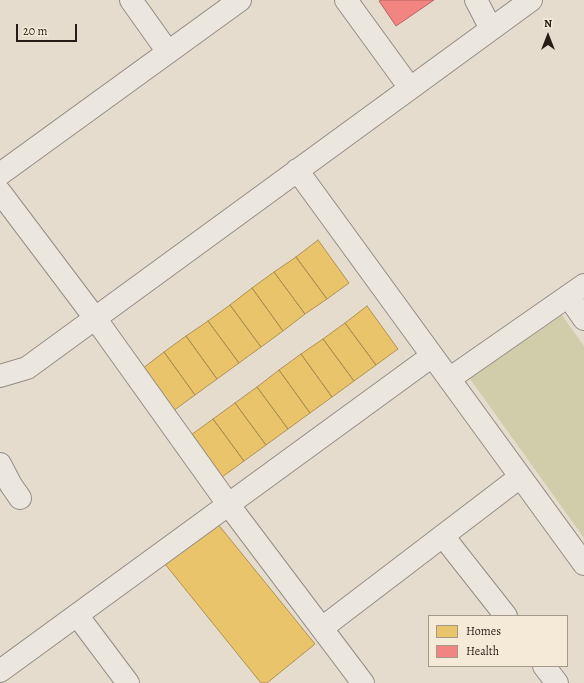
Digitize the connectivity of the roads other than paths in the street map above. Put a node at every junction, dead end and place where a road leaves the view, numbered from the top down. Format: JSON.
{"nodes":[{"id":1,"x":131,"y":0,"type":"edge"},
{"id":2,"x":240,"y":0,"type":"edge"},
{"id":3,"x":346,"y":0,"type":"edge"},
{"id":4,"x":476,"y":0,"type":"edge"},
{"id":5,"x":531,"y":0,"type":"edge"},
{"id":6,"x":491,"y":29,"type":"junction"},
{"id":7,"x":168,"y":52,"type":"junction"},
{"id":8,"x":410,"y":88,"type":"junction"},
{"id":9,"x":297,"y":170,"type":"junction"},
{"id":10,"x":0,"y":174,"type":"edge"},
{"id":11,"x":0,"y":192,"type":"edge"},
{"id":12,"x":576,"y":290,"type":"edge"},
{"id":13,"x":95,"y":318,"type":"junction"},
{"id":14,"x":584,"y":319,"type":"edge"},
{"id":15,"x":432,"y":356,"type":"junction"},
{"id":16,"x":0,"y":376,"type":"edge"},
{"id":17,"x":449,"y":379,"type":"junction"},
{"id":18,"x":0,"y":464,"type":"edge"},
{"id":19,"x":520,"y":478,"type":"junction"},
{"id":20,"x":20,"y":498,"type":"dead end"},
{"id":21,"x":228,"y":504,"type":"junction"},
{"id":22,"x":443,"y":536,"type":"junction"},
{"id":23,"x":584,"y":564,"type":"edge"},
{"id":24,"x":77,"y":615,"type":"junction"},
{"id":25,"x":505,"y":615,"type":"edge"},
{"id":26,"x":322,"y":628,"type":"junction"},
{"id":27,"x":545,"y":667,"type":"edge"},
{"id":28,"x":0,"y":671,"type":"edge"},
{"id":29,"x":128,"y":683,"type":"edge"},
{"id":30,"x":363,"y":683,"type":"edge"},
{"id":31,"x":557,"y":683,"type":"edge"}],
"edges":[{"from":1,"to":7,"type":"street"},
{"from":2,"to":7,"type":"street"},
{"from":3,"to":8,"type":"street"},
{"from":4,"to":6,"type":"street"},
{"from":5,"to":6,"type":"street"},
{"from":6,"to":8,"type":"street"},
{"from":7,"to":10,"type":"street"},
{"from":8,"to":9,"type":"street"},
{"from":9,"to":13,"type":"street"},
{"from":9,"to":15,"type":"street"},
{"from":11,"to":13,"type":"street"},
{"from":12,"to":14,"type":"street"},
{"from":12,"to":17,"type":"street"},
{"from":13,"to":16,"type":"street"},
{"from":13,"to":21,"type":"street"},
{"from":15,"to":17,"type":"street"},
{"from":15,"to":21,"type":"street"},
{"from":17,"to":19,"type":"street"},
{"from":18,"to":20,"type":"street"},
{"from":19,"to":22,"type":"street"},
{"from":19,"to":23,"type":"street"},
{"from":21,"to":24,"type":"street"},
{"from":21,"to":26,"type":"street"},
{"from":22,"to":25,"type":"street"},
{"from":22,"to":26,"type":"street"},
{"from":24,"to":28,"type":"street"},
{"from":24,"to":29,"type":"street"},
{"from":26,"to":30,"type":"street"},
{"from":27,"to":31,"type":"street"}]}
